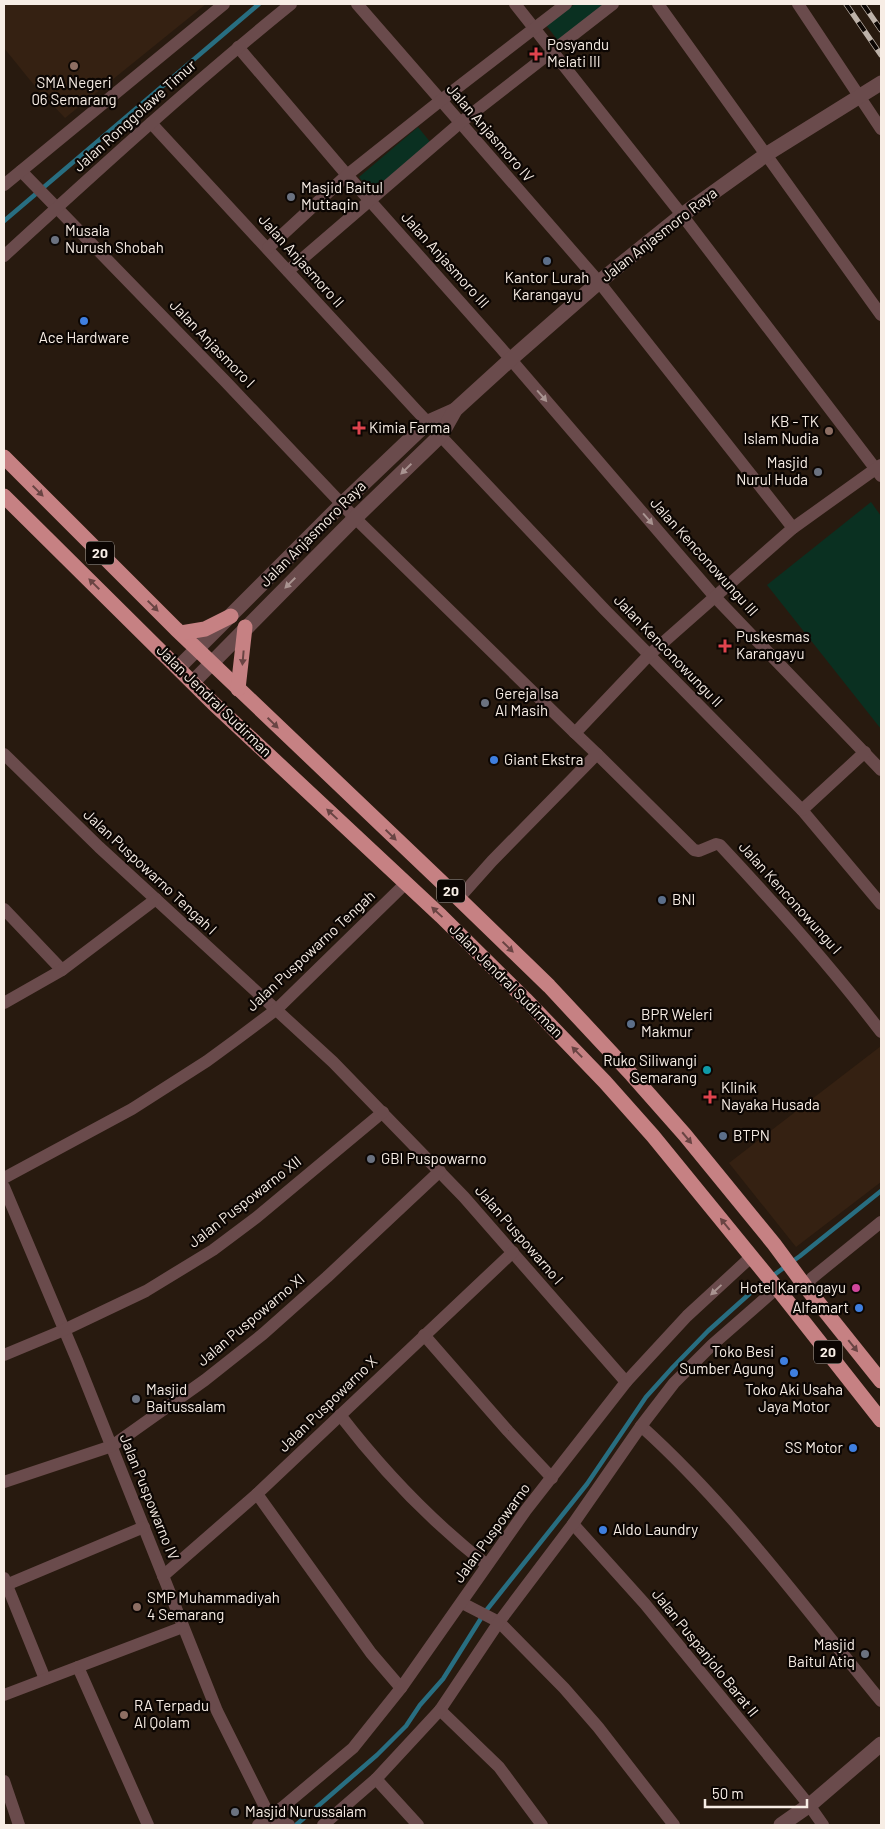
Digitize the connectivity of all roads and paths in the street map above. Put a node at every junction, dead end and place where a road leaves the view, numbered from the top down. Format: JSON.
{"nodes":[{"id":1,"x":224,"y":4,"type":"edge"},
{"id":2,"x":291,"y":4,"type":"edge"},
{"id":3,"x":357,"y":4,"type":"edge"},
{"id":4,"x":515,"y":4,"type":"edge"},
{"id":5,"x":566,"y":4,"type":"edge"},
{"id":6,"x":614,"y":4,"type":"edge"},
{"id":7,"x":658,"y":4,"type":"edge"},
{"id":8,"x":798,"y":4,"type":"edge"},
{"id":9,"x":535,"y":27,"type":"junction"},
{"id":10,"x":238,"y":47,"type":"junction"},
{"id":11,"x":553,"y":51,"type":"junction"},
{"id":12,"x":881,"y":82,"type":"edge"},
{"id":13,"x":858,"y":97,"type":"junction"},
{"id":14,"x":440,"y":101,"type":"junction"},
{"id":15,"x":151,"y":122,"type":"junction"},
{"id":16,"x":460,"y":123,"type":"junction"},
{"id":17,"x":881,"y":130,"type":"edge"},
{"id":18,"x":767,"y":154,"type":"junction"},
{"id":19,"x":24,"y":174,"type":"junction"},
{"id":20,"x":347,"y":175,"type":"junction"},
{"id":21,"x":4,"y":185,"type":"edge"},
{"id":22,"x":369,"y":199,"type":"junction"},
{"id":23,"x":54,"y":204,"type":"junction"},
{"id":24,"x":682,"y":214,"type":"junction"},
{"id":25,"x":268,"y":248,"type":"junction"},
{"id":26,"x":4,"y":256,"type":"edge"},
{"id":27,"x":288,"y":271,"type":"junction"},
{"id":28,"x":599,"y":282,"type":"junction"},
{"id":29,"x":881,"y":315,"type":"edge"},
{"id":30,"x":510,"y":359,"type":"junction"},
{"id":31,"x":455,"y":410,"type":"junction"},
{"id":32,"x":428,"y":422,"type":"junction"},
{"id":33,"x":441,"y":435,"type":"junction"},
{"id":34,"x":4,"y":457,"type":"edge"},
{"id":35,"x":879,"y":470,"type":"edge"},
{"id":36,"x":4,"y":496,"type":"edge"},
{"id":37,"x":342,"y":504,"type":"junction"},
{"id":38,"x":355,"y":518,"type":"junction"},
{"id":39,"x":793,"y":528,"type":"junction"},
{"id":40,"x":715,"y":597,"type":"junction"},
{"id":41,"x":231,"y":616,"type":"junction"},
{"id":42,"x":245,"y":627,"type":"junction"},
{"id":43,"x":181,"y":634,"type":"junction"},
{"id":44,"x":197,"y":649,"type":"junction"},
{"id":45,"x":649,"y":656,"type":"junction"},
{"id":46,"x":212,"y":663,"type":"junction"},
{"id":47,"x":178,"y":668,"type":"junction"},
{"id":48,"x":193,"y":682,"type":"junction"},
{"id":49,"x":238,"y":689,"type":"junction"},
{"id":50,"x":575,"y":733,"type":"junction"},
{"id":51,"x":865,"y":752,"type":"junction"},
{"id":52,"x":4,"y":754,"type":"edge"},
{"id":53,"x":598,"y":754,"type":"junction"},
{"id":54,"x":881,"y":770,"type":"edge"},
{"id":55,"x":802,"y":810,"type":"junction"},
{"id":56,"x":406,"y":883,"type":"junction"},
{"id":57,"x":458,"y":898,"type":"junction"},
{"id":58,"x":156,"y":899,"type":"junction"},
{"id":59,"x":881,"y":904,"type":"edge"},
{"id":60,"x":4,"y":909,"type":"edge"},
{"id":61,"x":62,"y":970,"type":"junction"},
{"id":62,"x":4,"y":1003,"type":"edge"},
{"id":63,"x":277,"y":1009,"type":"junction"},
{"id":64,"x":881,"y":1032,"type":"edge"},
{"id":65,"x":383,"y":1112,"type":"junction"},
{"id":66,"x":440,"y":1171,"type":"junction"},
{"id":67,"x":4,"y":1178,"type":"edge"},
{"id":68,"x":4,"y":1188,"type":"edge"},
{"id":69,"x":881,"y":1222,"type":"edge"},
{"id":70,"x":512,"y":1252,"type":"junction"},
{"id":71,"x":754,"y":1259,"type":"junction"},
{"id":72,"x":803,"y":1283,"type":"junction"},
{"id":73,"x":775,"y":1286,"type":"junction"},
{"id":74,"x":64,"y":1330,"type":"junction"},
{"id":75,"x":424,"y":1336,"type":"junction"},
{"id":76,"x":4,"y":1355,"type":"edge"},
{"id":77,"x":881,"y":1381,"type":"edge"},
{"id":78,"x":626,"y":1382,"type":"junction"},
{"id":79,"x":340,"y":1415,"type":"junction"},
{"id":80,"x":881,"y":1420,"type":"edge"},
{"id":81,"x":640,"y":1426,"type":"junction"},
{"id":82,"x":112,"y":1446,"type":"junction"},
{"id":83,"x":552,"y":1478,"type":"junction"},
{"id":84,"x":4,"y":1482,"type":"edge"},
{"id":85,"x":257,"y":1494,"type":"junction"},
{"id":86,"x":573,"y":1524,"type":"junction"},
{"id":87,"x":144,"y":1527,"type":"junction"},
{"id":88,"x":487,"y":1566,"type":"junction"},
{"id":89,"x":163,"y":1576,"type":"junction"},
{"id":90,"x":5,"y":1581,"type":"edge"},
{"id":91,"x":462,"y":1603,"type":"junction"},
{"id":92,"x":494,"y":1620,"type":"junction"},
{"id":93,"x":183,"y":1627,"type":"junction"},
{"id":94,"x":78,"y":1668,"type":"junction"},
{"id":95,"x":45,"y":1678,"type":"junction"},
{"id":96,"x":401,"y":1688,"type":"junction"},
{"id":97,"x":4,"y":1695,"type":"edge"},
{"id":98,"x":881,"y":1701,"type":"edge"},
{"id":99,"x":440,"y":1710,"type":"junction"},
{"id":100,"x":881,"y":1744,"type":"edge"},
{"id":101,"x":376,"y":1779,"type":"junction"},
{"id":102,"x":4,"y":1781,"type":"edge"},
{"id":103,"x":809,"y":1805,"type":"junction"},
{"id":104,"x":270,"y":1817,"type":"junction"},
{"id":105,"x":19,"y":1825,"type":"edge"},
{"id":106,"x":148,"y":1825,"type":"edge"},
{"id":107,"x":258,"y":1825,"type":"edge"},
{"id":108,"x":289,"y":1825,"type":"edge"},
{"id":109,"x":323,"y":1825,"type":"edge"},
{"id":110,"x":418,"y":1825,"type":"edge"},
{"id":111,"x":542,"y":1825,"type":"edge"},
{"id":112,"x":674,"y":1825,"type":"edge"},
{"id":113,"x":781,"y":1825,"type":"edge"},
{"id":114,"x":823,"y":1825,"type":"edge"}],
"edges":[{"from":1,"to":19,"type":"street"},
{"from":2,"to":10,"type":"street","name":"Jalan Ronggolawe Timur"},
{"from":3,"to":14,"type":"street","name":"Jalan Anjasmoro IV"},
{"from":4,"to":9,"type":"street"},
{"from":5,"to":9,"type":"street"},
{"from":6,"to":11,"type":"street"},
{"from":7,"to":18,"type":"street"},
{"from":8,"to":13,"type":"street"},
{"from":9,"to":11,"type":"street"},
{"from":9,"to":14,"type":"street"},
{"from":10,"to":15,"type":"street","name":"Jalan Ronggolawe Timur"},
{"from":10,"to":20,"type":"street","name":"Jalan Anjasmoro III"},
{"from":11,"to":16,"type":"street"},
{"from":11,"to":24,"type":"street"},
{"from":12,"to":13,"type":"street","name":"Jalan Anjasmoro Raya"},
{"from":13,"to":17,"type":"street"},
{"from":13,"to":18,"type":"street","name":"Jalan Anjasmoro Raya"},
{"from":14,"to":16,"type":"street","name":"Jalan Anjasmoro IV"},
{"from":14,"to":20,"type":"street"},
{"from":15,"to":23,"type":"street","name":"Jalan Ronggolawe Timur"},
{"from":15,"to":25,"type":"street","name":"Jalan Anjasmoro II"},
{"from":16,"to":22,"type":"street"},
{"from":16,"to":28,"type":"street","name":"Jalan Anjasmoro IV"},
{"from":18,"to":24,"type":"street","name":"Jalan Anjasmoro Raya"},
{"from":18,"to":29,"type":"street"},
{"from":19,"to":21,"type":"street"},
{"from":19,"to":23,"type":"street","name":"Jalan Anjasmoro I"},
{"from":20,"to":22,"type":"street","name":"Jalan Anjasmoro III"},
{"from":20,"to":25,"type":"street"},
{"from":22,"to":27,"type":"street"},
{"from":22,"to":30,"type":"street","name":"Jalan Anjasmoro III"},
{"from":23,"to":26,"type":"street","name":"Jalan Ronggolawe Timur"},
{"from":23,"to":37,"type":"street","name":"Jalan Anjasmoro I"},
{"from":24,"to":28,"type":"street","name":"Jalan Anjasmoro Raya"},
{"from":24,"to":35,"type":"street"},
{"from":25,"to":27,"type":"street","name":"Jalan Anjasmoro II"},
{"from":27,"to":32,"type":"street","name":"Jalan Anjasmoro II"},
{"from":28,"to":30,"type":"street","name":"Jalan Anjasmoro Raya"},
{"from":28,"to":39,"type":"street","name":"Jalan Anjasmoro IV"},
{"from":30,"to":31,"type":"street","name":"Jalan Anjasmoro Raya"},
{"from":30,"to":40,"type":"street","name":"Jalan Kenconowungu III","one_way":true},
{"from":31,"to":32,"type":"street","name":"Jalan Anjasmoro Raya"},
{"from":31,"to":33,"type":"street","name":"Jalan Anjasmoro Raya"},
{"from":32,"to":33,"type":"street","name":"Jalan Kenconowungu II"},
{"from":32,"to":37,"type":"street","name":"Jalan Anjasmoro Raya"},
{"from":33,"to":38,"type":"street","name":"Jalan Anjasmoro Raya","one_way":true},
{"from":33,"to":45,"type":"street","name":"Jalan Kenconowungu II"},
{"from":34,"to":43,"type":"highway","name":"Jalan Jendral Sudirman","number":"20","one_way":true},
{"from":35,"to":39,"type":"street"},
{"from":47,"to":36,"type":"highway","name":"Jalan Jendral Sudirman","number":"20","one_way":true},
{"from":37,"to":38,"type":"street","name":"Jalan Anjasmoro I"},
{"from":37,"to":41,"type":"street","name":"Jalan Anjasmoro Raya"},
{"from":38,"to":42,"type":"street","name":"Jalan Anjasmoro Raya","one_way":true},
{"from":38,"to":50,"type":"street"},
{"from":39,"to":40,"type":"street"},
{"from":40,"to":45,"type":"street"},
{"from":40,"to":51,"type":"street","name":"Jalan Kenconowungu III"},
{"from":41,"to":43,"type":"highway"},
{"from":41,"to":44,"type":"street","name":"Jalan Anjasmoro Raya"},
{"from":42,"to":46,"type":"street","name":"Jalan Anjasmoro Raya"},
{"from":42,"to":49,"type":"highway","one_way":true},
{"from":43,"to":44,"type":"highway","name":"Jalan Jendral Sudirman","number":"20"},
{"from":44,"to":46,"type":"highway","name":"Jalan Jendral Sudirman","number":"20"},
{"from":44,"to":47,"type":"street","name":"Jalan Anjasmoro Raya"},
{"from":45,"to":50,"type":"street"},
{"from":45,"to":55,"type":"street","name":"Jalan Kenconowungu II"},
{"from":46,"to":48,"type":"street","name":"Jalan Anjasmoro Raya"},
{"from":46,"to":49,"type":"highway","name":"Jalan Jendral Sudirman","number":"20"},
{"from":47,"to":48,"type":"highway","name":"Jalan Jendral Sudirman","number":"20"},
{"from":56,"to":48,"type":"highway","name":"Jalan Jendral Sudirman","number":"20","one_way":true},
{"from":49,"to":57,"type":"highway","name":"Jalan Jendral Sudirman","number":"20","one_way":true},
{"from":50,"to":53,"type":"street"},
{"from":51,"to":54,"type":"street","name":"Jalan Kenconowungu III"},
{"from":51,"to":55,"type":"street"},
{"from":52,"to":58,"type":"street","name":"Jalan Puspowarno Tengah I"},
{"from":53,"to":57,"type":"street"},
{"from":53,"to":64,"type":"street","name":"Jalan Kenconowungu I"},
{"from":55,"to":59,"type":"street","name":"Jalan Kenconowungu II"},
{"from":56,"to":63,"type":"street","name":"Jalan Puspowarno Tengah"},
{"from":71,"to":56,"type":"highway","name":"Jalan Jendral Sudirman","number":"20","one_way":true},
{"from":57,"to":72,"type":"highway","name":"Jalan Jendral Sudirman","number":"20","one_way":true},
{"from":58,"to":61,"type":"street"},
{"from":58,"to":63,"type":"street","name":"Jalan Puspowarno Tengah I"},
{"from":60,"to":61,"type":"street"},
{"from":61,"to":62,"type":"street"},
{"from":63,"to":65,"type":"street","name":"Jalan Puspowarno I"},
{"from":63,"to":67,"type":"street","name":"Jalan Puspowarno Tengah"},
{"from":65,"to":66,"type":"street","name":"Jalan Puspowarno I"},
{"from":65,"to":74,"type":"street","name":"Jalan Puspowarno XII"},
{"from":66,"to":70,"type":"street","name":"Jalan Puspowarno I"},
{"from":66,"to":82,"type":"street","name":"Jalan Puspowarno XI"},
{"from":68,"to":74,"type":"street","name":"Jalan Puspowarno IV"},
{"from":69,"to":72,"type":"street"},
{"from":70,"to":75,"type":"street","name":"Jalan Puspowarno X"},
{"from":70,"to":78,"type":"street","name":"Jalan Puspowarno I"},
{"from":71,"to":73,"type":"highway","name":"Jalan Jendral Sudirman","number":"20"},
{"from":71,"to":78,"type":"street","name":"Jalan Puspowarno","one_way":true},
{"from":72,"to":77,"type":"highway","name":"Jalan Jendral Sudirman","number":"20","one_way":true},
{"from":73,"to":80,"type":"highway","name":"Jalan Jendral Sudirman","number":"20"},
{"from":73,"to":81,"type":"street"},
{"from":74,"to":76,"type":"street","name":"Jalan Puspowarno XII"},
{"from":74,"to":82,"type":"street","name":"Jalan Puspowarno IV"},
{"from":75,"to":79,"type":"street","name":"Jalan Puspowarno X"},
{"from":75,"to":83,"type":"street"},
{"from":78,"to":83,"type":"street","name":"Jalan Puspowarno"},
{"from":79,"to":85,"type":"street","name":"Jalan Puspowarno X"},
{"from":79,"to":88,"type":"street"},
{"from":81,"to":86,"type":"street"},
{"from":81,"to":98,"type":"street"},
{"from":82,"to":84,"type":"street","name":"Jalan Puspowarno XI"},
{"from":82,"to":87,"type":"street","name":"Jalan Puspowarno IV"},
{"from":83,"to":88,"type":"street","name":"Jalan Puspowarno"},
{"from":85,"to":89,"type":"street","name":"Jalan Puspowarno X"},
{"from":85,"to":96,"type":"street"},
{"from":86,"to":92,"type":"street"},
{"from":86,"to":103,"type":"street","name":"Jalan Puspanjolo Barat II"},
{"from":87,"to":89,"type":"street","name":"Jalan Puspowarno IV"},
{"from":87,"to":90,"type":"street"},
{"from":88,"to":91,"type":"street","name":"Jalan Puspowarno"},
{"from":89,"to":93,"type":"street","name":"Jalan Puspowarno IV"},
{"from":90,"to":95,"type":"street"},
{"from":91,"to":92,"type":"street"},
{"from":91,"to":96,"type":"street","name":"Jalan Puspowarno"},
{"from":92,"to":99,"type":"street"},
{"from":92,"to":112,"type":"street"},
{"from":93,"to":94,"type":"street"},
{"from":93,"to":104,"type":"street","name":"Jalan Puspowarno IV"},
{"from":94,"to":95,"type":"street"},
{"from":94,"to":106,"type":"street"},
{"from":95,"to":97,"type":"street"},
{"from":96,"to":104,"type":"street","name":"Jalan Puspowarno"},
{"from":99,"to":101,"type":"street"},
{"from":99,"to":111,"type":"street"},
{"from":100,"to":103,"type":"street"},
{"from":101,"to":109,"type":"street"},
{"from":101,"to":110,"type":"street"},
{"from":102,"to":105,"type":"street"},
{"from":103,"to":113,"type":"street"},
{"from":103,"to":114,"type":"street","name":"Jalan Puspanjolo Barat II"},
{"from":104,"to":107,"type":"street","name":"Jalan Puspowarno"},
{"from":104,"to":108,"type":"street"}]}
